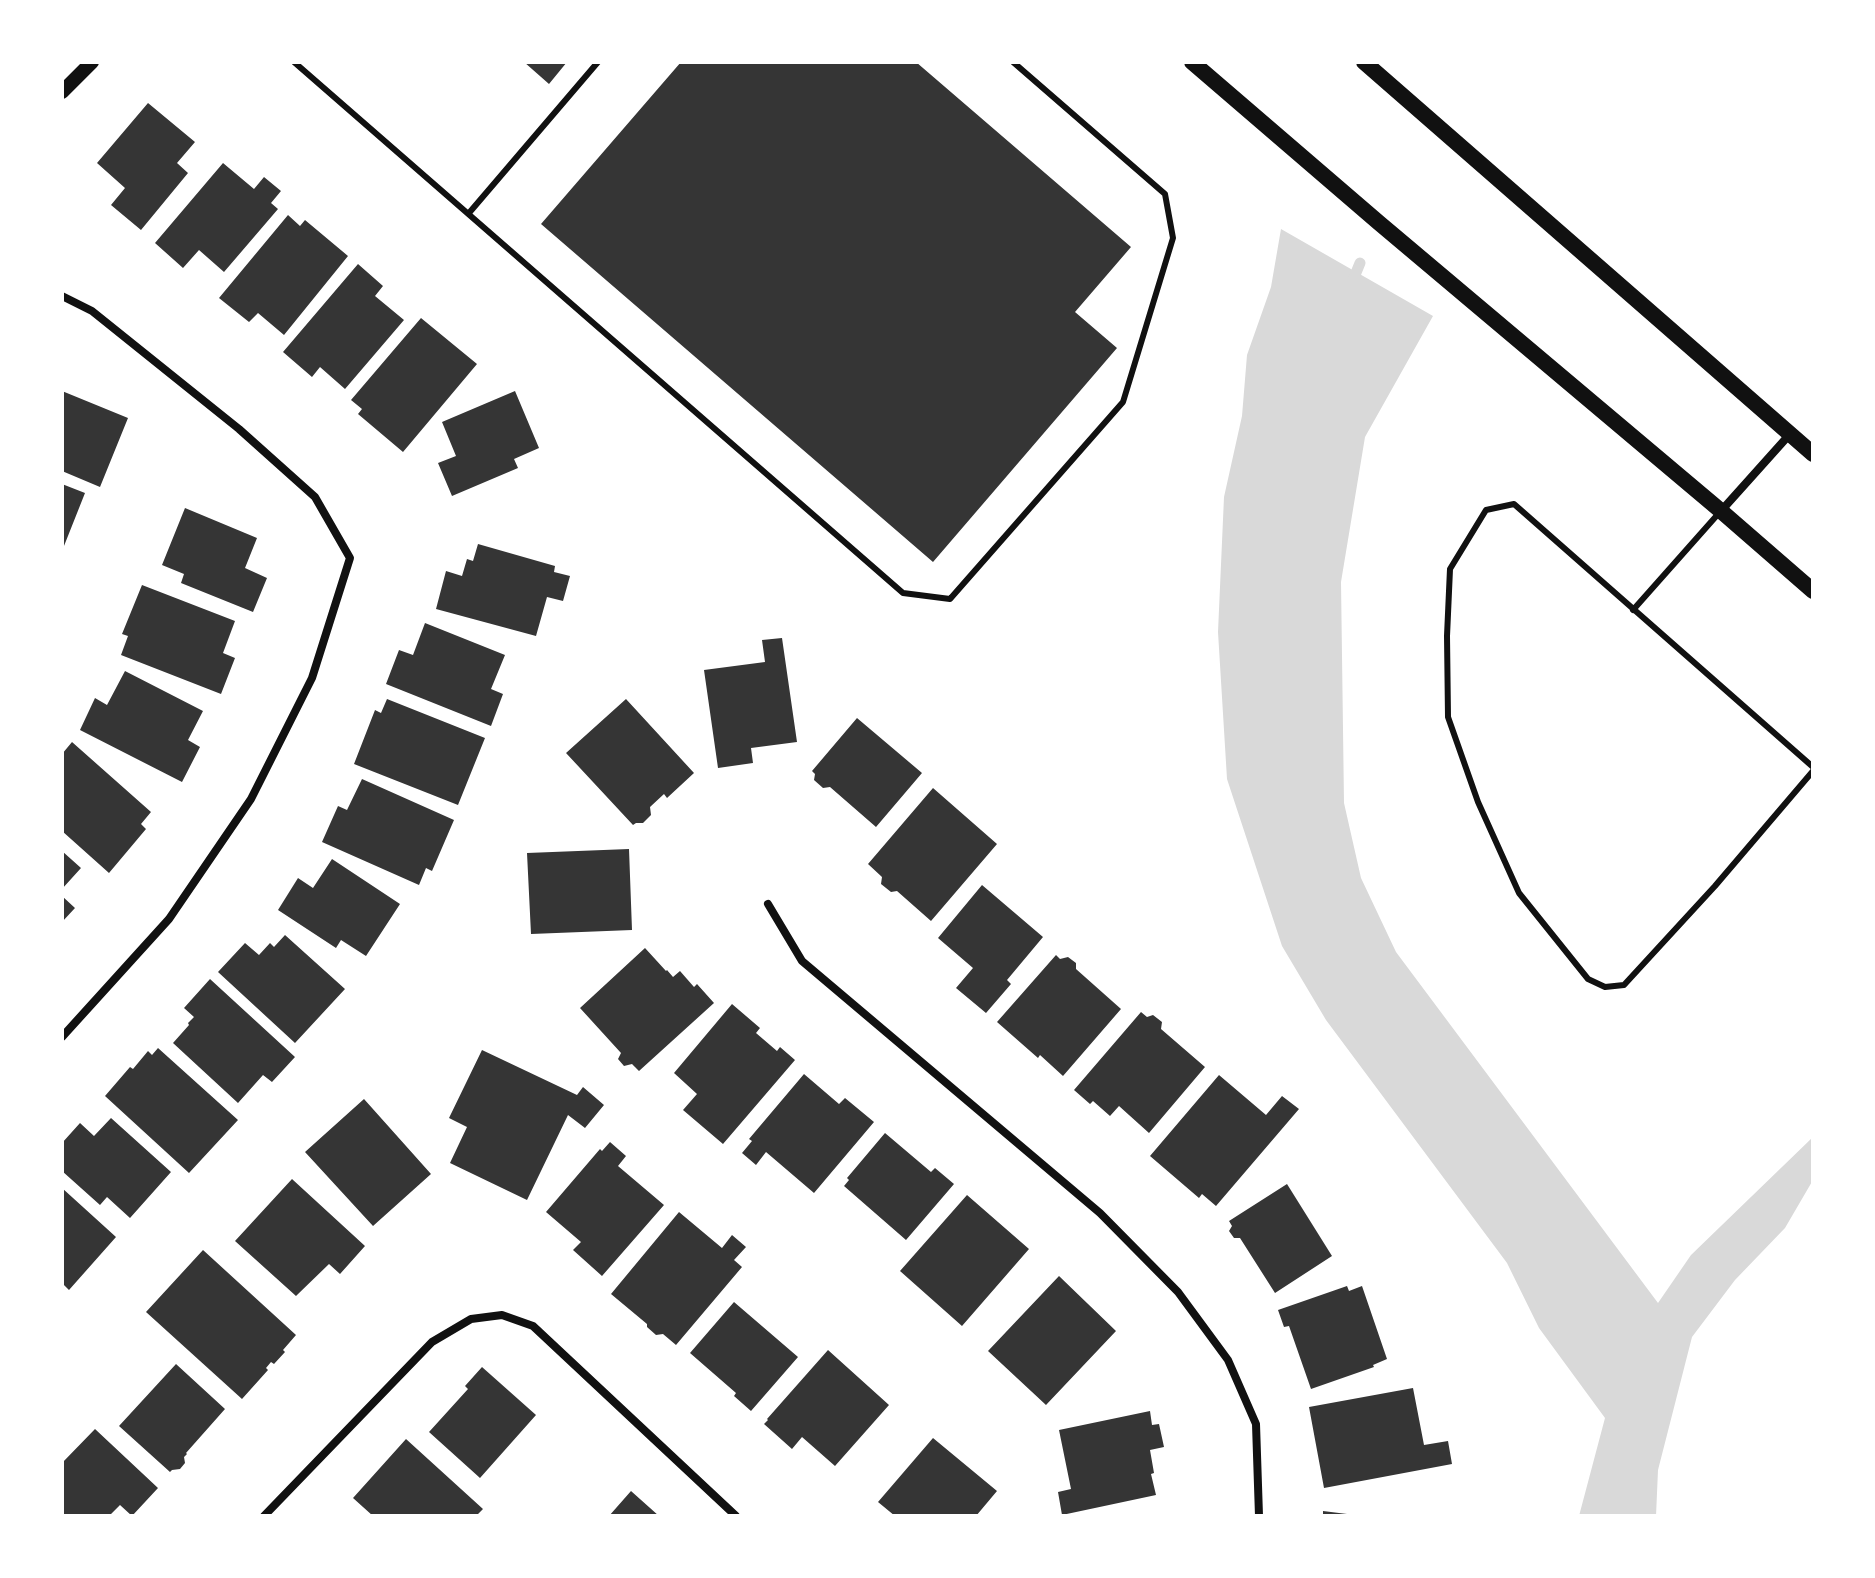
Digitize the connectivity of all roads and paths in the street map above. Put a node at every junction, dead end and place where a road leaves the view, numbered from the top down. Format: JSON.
{"nodes":[{"id":1,"x":92,"y":62,"type":"edge"},
{"id":2,"x":294,"y":62,"type":"edge"},
{"id":3,"x":598,"y":62,"type":"edge"},
{"id":4,"x":1013,"y":62,"type":"edge"},
{"id":5,"x":1192,"y":62,"type":"edge"},
{"id":6,"x":1364,"y":62,"type":"edge"},
{"id":7,"x":62,"y":92,"type":"edge"},
{"id":8,"x":469,"y":213,"type":"junction"},
{"id":9,"x":62,"y":296,"type":"edge"},
{"id":10,"x":1790,"y":434,"type":"junction"},
{"id":11,"x":1813,"y":454,"type":"edge"},
{"id":12,"x":1721,"y":511,"type":"junction"},
{"id":13,"x":1813,"y":591,"type":"edge"},
{"id":14,"x":1633,"y":610,"type":"junction"},
{"id":15,"x":1813,"y":769,"type":"edge"},
{"id":16,"x":768,"y":904,"type":"dead end"},
{"id":17,"x":62,"y":1037,"type":"edge"},
{"id":18,"x":264,"y":1516,"type":"edge"},
{"id":19,"x":736,"y":1516,"type":"edge"},
{"id":20,"x":1259,"y":1516,"type":"edge"}],
"edges":[{"from":1,"to":7,"type":"street"},
{"from":2,"to":8,"type":"lane"},
{"from":3,"to":8,"type":"lane"},
{"from":4,"to":8,"type":"lane"},
{"from":5,"to":12,"type":"main road"},
{"from":6,"to":10,"type":"main road"},
{"from":9,"to":17,"type":"street"},
{"from":10,"to":11,"type":"main road"},
{"from":10,"to":12,"type":"street"},
{"from":12,"to":13,"type":"main road"},
{"from":12,"to":14,"type":"lane"},
{"from":14,"to":15,"type":"lane"},
{"from":14,"to":15,"type":"lane"},
{"from":16,"to":20,"type":"street"},
{"from":18,"to":19,"type":"street"}]}
